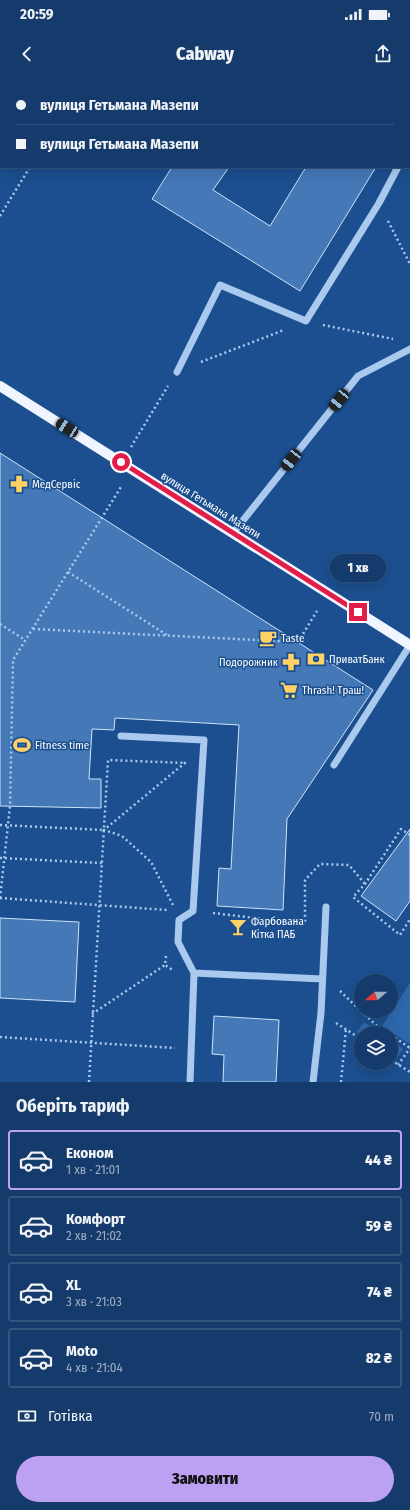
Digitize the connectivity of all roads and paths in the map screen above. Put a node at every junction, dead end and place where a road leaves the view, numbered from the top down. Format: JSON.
{"nodes":[{"id":1,"x":29,"y":168,"type":"edge"},
{"id":2,"x":397,"y":168,"type":"edge"},
{"id":3,"x":379,"y":203,"type":"junction"},
{"id":4,"x":0,"y":216,"type":"edge"},
{"id":5,"x":410,"y":264,"type":"edge"},
{"id":6,"x":306,"y":321,"type":"junction"},
{"id":7,"x":395,"y":339,"type":"dead end"},
{"id":8,"x":410,"y":349,"type":"edge"},
{"id":9,"x":178,"y":372,"type":"junction"},
{"id":10,"x":0,"y":386,"type":"edge"},
{"id":11,"x":121,"y":462,"type":"junction"},
{"id":12,"x":121,"y":487,"type":"dead end"},
{"id":13,"x":234,"y":533,"type":"junction"},
{"id":14,"x":68,"y":572,"type":"junction"},
{"id":15,"x":317,"y":611,"type":"dead end"},
{"id":16,"x":0,"y":624,"type":"edge"},
{"id":17,"x":32,"y":629,"type":"junction"},
{"id":18,"x":168,"y":635,"type":"junction"},
{"id":19,"x":25,"y":640,"type":"junction"},
{"id":20,"x":410,"y":645,"type":"edge"},
{"id":21,"x":122,"y":736,"type":"dead end"},
{"id":22,"x":186,"y":762,"type":"junction"},
{"id":23,"x":334,"y":765,"type":"dead end"},
{"id":24,"x":186,"y":770,"type":"dead end"},
{"id":25,"x":0,"y":825,"type":"edge"},
{"id":26,"x":8,"y":826,"type":"junction"},
{"id":27,"x":104,"y":830,"type":"junction"},
{"id":28,"x":410,"y":835,"type":"edge"},
{"id":29,"x":0,"y":858,"type":"edge"},
{"id":30,"x":5,"y":858,"type":"junction"},
{"id":31,"x":102,"y":863,"type":"junction"},
{"id":32,"x":365,"y":884,"type":"junction"},
{"id":33,"x":0,"y":898,"type":"edge"},
{"id":34,"x":99,"y":904,"type":"junction"},
{"id":35,"x":326,"y":907,"type":"dead end"},
{"id":36,"x":168,"y":910,"type":"dead end"},
{"id":37,"x":176,"y":910,"type":"dead end"},
{"id":38,"x":213,"y":913,"type":"dead end"},
{"id":39,"x":410,"y":919,"type":"edge"},
{"id":40,"x":166,"y":950,"type":"dead end"},
{"id":41,"x":165,"y":965,"type":"junction"},
{"id":42,"x":194,"y":973,"type":"junction"},
{"id":43,"x":180,"y":975,"type":"dead end"},
{"id":44,"x":322,"y":977,"type":"junction"},
{"id":45,"x":354,"y":1005,"type":"edge"},
{"id":46,"x":320,"y":1012,"type":"junction"},
{"id":47,"x":92,"y":1014,"type":"junction"},
{"id":48,"x":368,"y":1018,"type":"edge"},
{"id":49,"x":377,"y":1026,"type":"edge"},
{"id":50,"x":346,"y":1029,"type":"junction"},
{"id":51,"x":354,"y":1034,"type":"edge"},
{"id":52,"x":0,"y":1037,"type":"edge"},
{"id":53,"x":398,"y":1040,"type":"edge"},
{"id":54,"x":90,"y":1042,"type":"junction"},
{"id":55,"x":191,"y":1048,"type":"junction"},
{"id":56,"x":410,"y":1048,"type":"edge"},
{"id":57,"x":398,"y":1065,"type":"joint"},
{"id":58,"x":410,"y":1072,"type":"edge"},
{"id":59,"x":88,"y":1082,"type":"edge"},
{"id":60,"x":190,"y":1082,"type":"edge"},
{"id":61,"x":313,"y":1082,"type":"edge"},
{"id":62,"x":341,"y":1082,"type":"edge"}],
"edges":[{"from":1,"to":4,"type":"path"},
{"from":2,"to":3,"type":"street"},
{"from":3,"to":5,"type":"path"},
{"from":3,"to":6,"type":"street"},
{"from":6,"to":7,"type":"path"},
{"from":6,"to":9,"type":"path"},
{"from":6,"to":9,"type":"street"},
{"from":8,"to":13,"type":"street"},
{"from":9,"to":11,"type":"path"},
{"from":10,"to":11,"type":"main road","name":"вулиця Гетьмана Мазепи"},
{"from":11,"to":13,"type":"main road","name":"вулиця Гетьмана Мазепи"},
{"from":12,"to":14,"type":"path"},
{"from":13,"to":20,"type":"main road","name":"вулиця Гетьмана Мазепи"},
{"from":14,"to":17,"type":"path"},
{"from":14,"to":18,"type":"path"},
{"from":15,"to":18,"type":"path"},
{"from":16,"to":19,"type":"path"},
{"from":17,"to":18,"type":"path"},
{"from":17,"to":19,"type":"path"},
{"from":19,"to":26,"type":"path"},
{"from":20,"to":23,"type":"street"},
{"from":21,"to":42,"type":"street"},
{"from":22,"to":24,"type":"path"},
{"from":22,"to":27,"type":"path"},
{"from":22,"to":27,"type":"path"},
{"from":25,"to":26,"type":"path"},
{"from":26,"to":27,"type":"path"},
{"from":26,"to":30,"type":"path"},
{"from":27,"to":31,"type":"path"},
{"from":27,"to":37,"type":"path"},
{"from":28,"to":32,"type":"path"},
{"from":29,"to":30,"type":"path"},
{"from":30,"to":31,"type":"path"},
{"from":30,"to":33,"type":"path"},
{"from":31,"to":34,"type":"path"},
{"from":32,"to":38,"type":"path"},
{"from":32,"to":39,"type":"path"},
{"from":33,"to":34,"type":"path"},
{"from":34,"to":36,"type":"path"},
{"from":34,"to":47,"type":"path"},
{"from":35,"to":44,"type":"street"},
{"from":40,"to":41,"type":"path"},
{"from":41,"to":43,"type":"path"},
{"from":41,"to":47,"type":"path"},
{"from":42,"to":44,"type":"street"},
{"from":42,"to":55,"type":"street"},
{"from":44,"to":45,"type":"path"},
{"from":44,"to":46,"type":"street"},
{"from":46,"to":50,"type":"path"},
{"from":46,"to":61,"type":"street"},
{"from":47,"to":54,"type":"path"},
{"from":48,"to":49,"type":"path"},
{"from":50,"to":51,"type":"path"},
{"from":50,"to":62,"type":"path"},
{"from":52,"to":54,"type":"path"},
{"from":53,"to":56,"type":"path"},
{"from":54,"to":55,"type":"path"},
{"from":54,"to":59,"type":"path"},
{"from":55,"to":60,"type":"street"},
{"from":56,"to":57,"type":"path"},
{"from":57,"to":58,"type":"path"}]}
